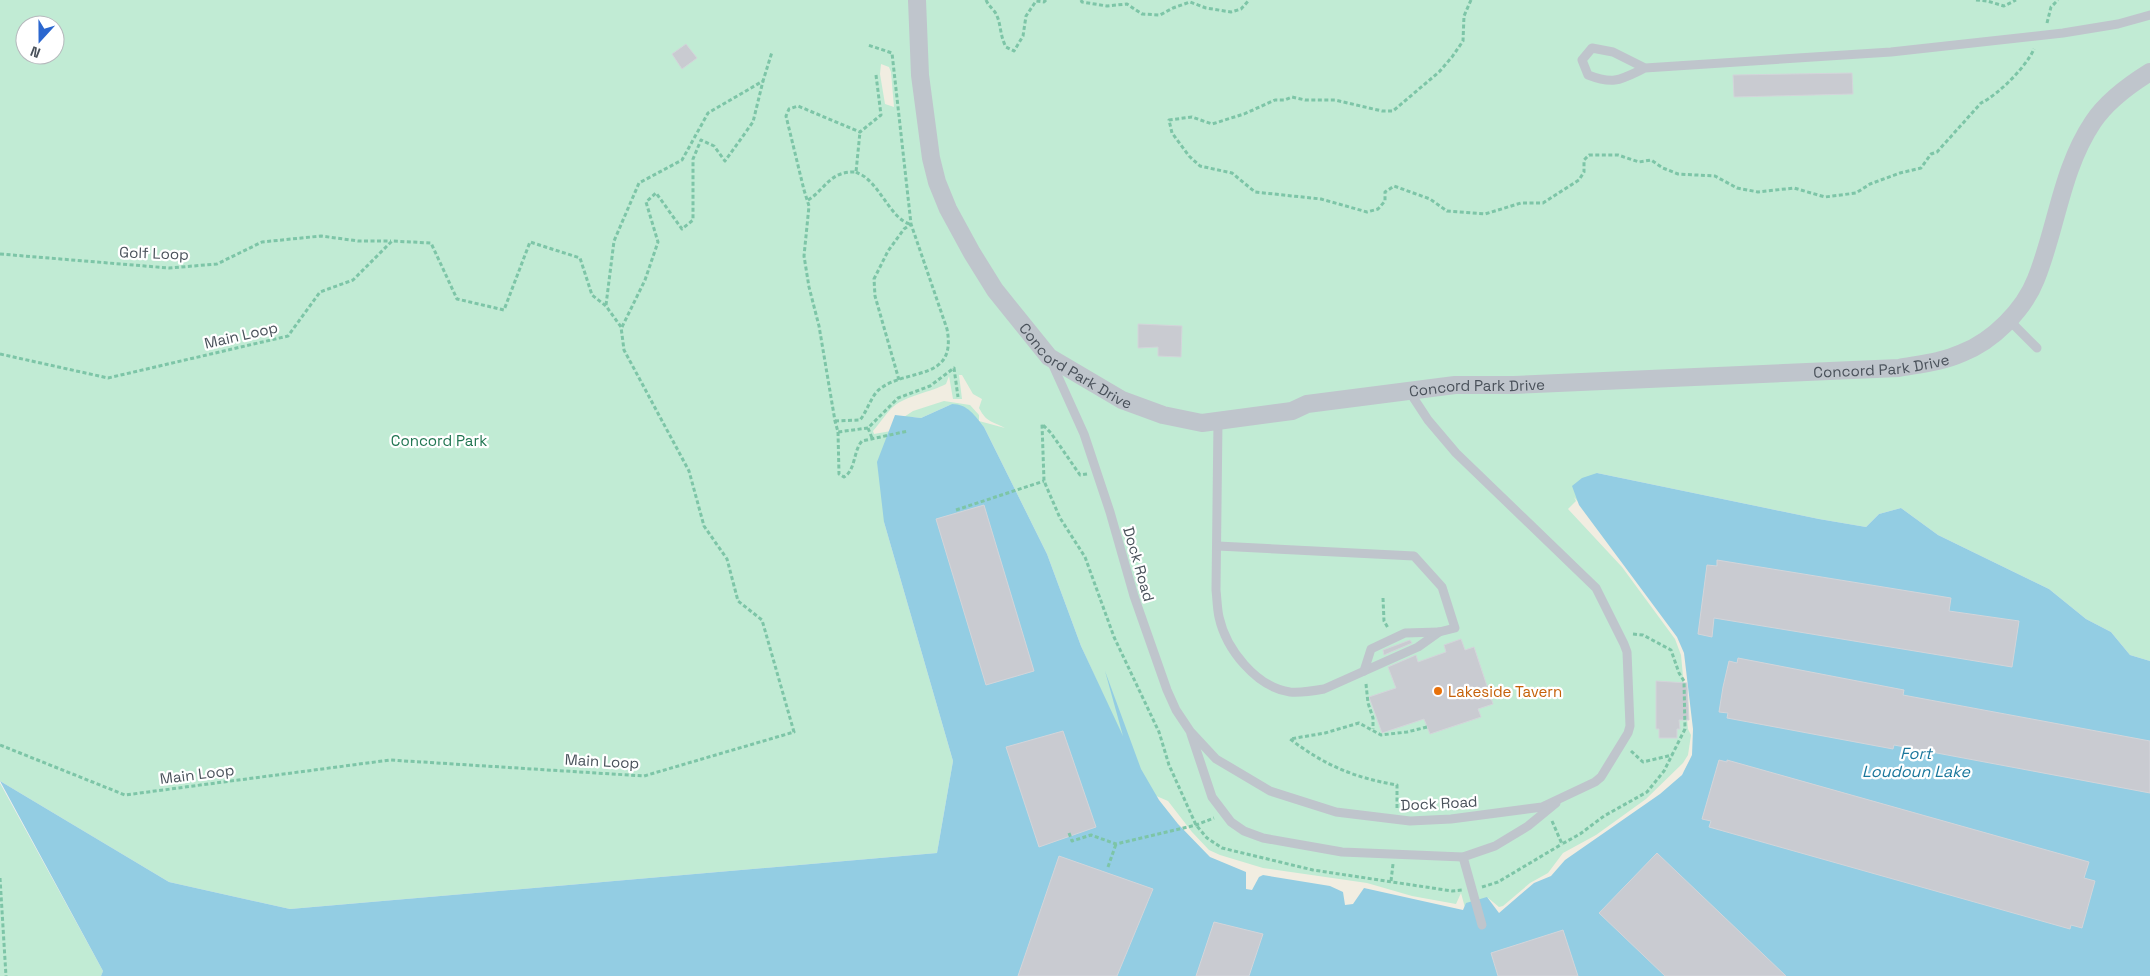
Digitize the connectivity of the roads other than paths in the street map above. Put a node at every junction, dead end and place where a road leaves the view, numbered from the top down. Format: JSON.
{"nodes":[{"id":1,"x":917,"y":0,"type":"edge"},
{"id":2,"x":2150,"y":15,"type":"edge"},
{"id":3,"x":1645,"y":68,"type":"junction"},
{"id":4,"x":2150,"y":72,"type":"edge"},
{"id":5,"x":2009,"y":320,"type":"junction"},
{"id":6,"x":2037,"y":348,"type":"dead end"},
{"id":7,"x":1049,"y":356,"type":"junction"},
{"id":8,"x":1409,"y":391,"type":"junction"},
{"id":9,"x":1218,"y":421,"type":"junction"},
{"id":10,"x":1218,"y":546,"type":"junction"},
{"id":11,"x":1439,"y":632,"type":"junction"},
{"id":12,"x":1364,"y":671,"type":"junction"},
{"id":13,"x":1190,"y":731,"type":"junction"},
{"id":14,"x":1562,"y":798,"type":"junction"},
{"id":15,"x":1463,"y":857,"type":"junction"},
{"id":16,"x":1482,"y":925,"type":"dead end"}],
"edges":[{"from":1,"to":7,"type":"street","name":"Concord Park Drive"},
{"from":2,"to":3,"type":"lane"},
{"from":3,"to":3,"type":"lane"},
{"from":4,"to":5,"type":"street","name":"Concord Park Drive"},
{"from":5,"to":6,"type":"lane"},
{"from":5,"to":8,"type":"street","name":"Concord Park Drive"},
{"from":7,"to":9,"type":"street","name":"Concord Park Drive"},
{"from":7,"to":13,"type":"lane","name":"Dock Road"},
{"from":8,"to":9,"type":"street","name":"Concord Park Drive"},
{"from":8,"to":14,"type":"lane","name":"Dock Road"},
{"from":9,"to":10,"type":"lane"},
{"from":10,"to":11,"type":"lane"},
{"from":10,"to":12,"type":"lane"},
{"from":11,"to":12,"type":"lane"},
{"from":11,"to":12,"type":"lane"},
{"from":13,"to":14,"type":"lane","name":"Dock Road"},
{"from":13,"to":15,"type":"lane"},
{"from":14,"to":15,"type":"lane"},
{"from":15,"to":16,"type":"lane"}]}
